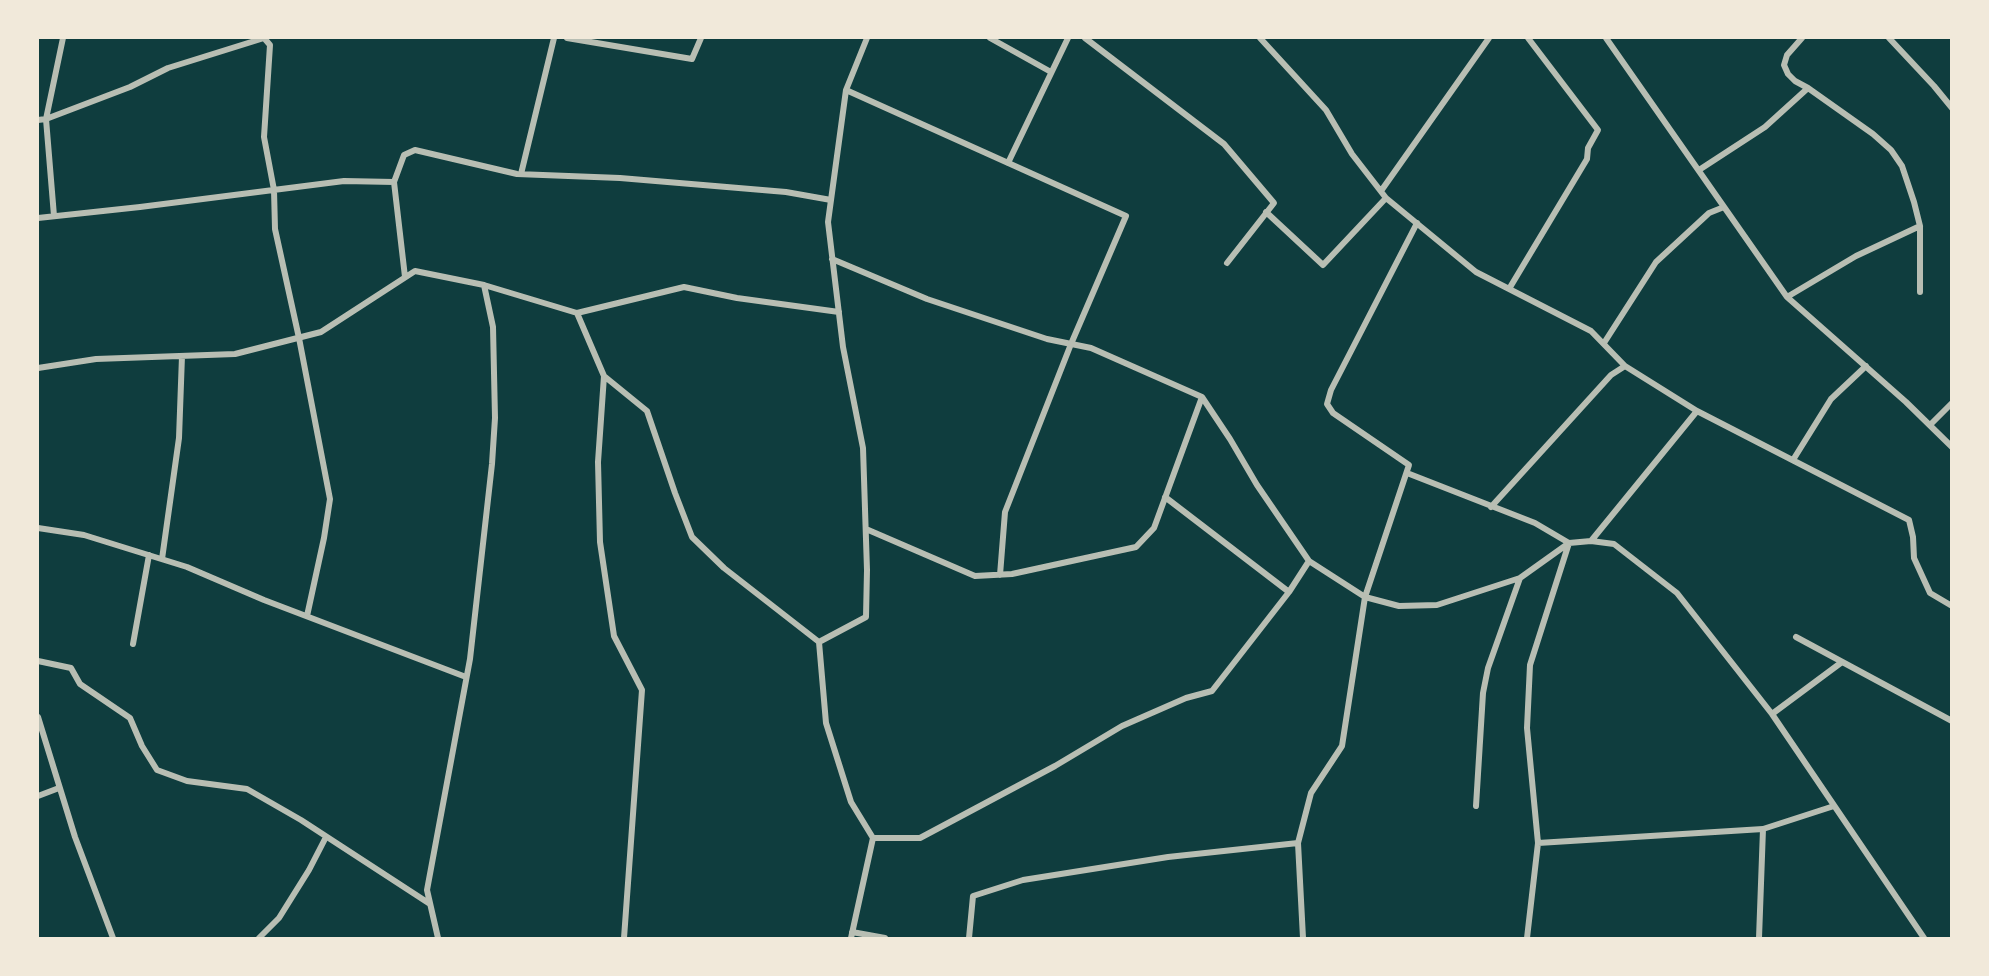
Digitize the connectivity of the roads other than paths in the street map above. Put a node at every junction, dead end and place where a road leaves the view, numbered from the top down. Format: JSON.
{"nodes":[{"id":1,"x":63,"y":38,"type":"edge"},
{"id":2,"x":264,"y":38,"type":"edge"},
{"id":3,"x":554,"y":38,"type":"edge"},
{"id":4,"x":567,"y":38,"type":"edge"},
{"id":5,"x":701,"y":38,"type":"edge"},
{"id":6,"x":867,"y":38,"type":"edge"},
{"id":7,"x":990,"y":38,"type":"edge"},
{"id":8,"x":1068,"y":38,"type":"edge"},
{"id":9,"x":1085,"y":38,"type":"edge"},
{"id":10,"x":1260,"y":38,"type":"edge"},
{"id":11,"x":1489,"y":38,"type":"edge"},
{"id":12,"x":1528,"y":38,"type":"edge"},
{"id":13,"x":1606,"y":38,"type":"edge"},
{"id":14,"x":1802,"y":38,"type":"edge"},
{"id":15,"x":1889,"y":38,"type":"edge"},
{"id":16,"x":1051,"y":72,"type":"junction"},
{"id":17,"x":1808,"y":88,"type":"junction"},
{"id":18,"x":846,"y":90,"type":"junction"},
{"id":19,"x":1952,"y":108,"type":"edge"},
{"id":20,"x":46,"y":119,"type":"junction"},
{"id":21,"x":38,"y":120,"type":"edge"},
{"id":22,"x":1008,"y":163,"type":"junction"},
{"id":23,"x":1699,"y":170,"type":"junction"},
{"id":24,"x":521,"y":174,"type":"junction"},
{"id":25,"x":394,"y":182,"type":"junction"},
{"id":26,"x":274,"y":190,"type":"junction"},
{"id":27,"x":1381,"y":191,"type":"junction"},
{"id":28,"x":1386,"y":198,"type":"junction"},
{"id":29,"x":831,"y":200,"type":"junction"},
{"id":30,"x":1724,"y":207,"type":"junction"},
{"id":31,"x":1266,"y":212,"type":"junction"},
{"id":32,"x":54,"y":216,"type":"junction"},
{"id":33,"x":38,"y":218,"type":"edge"},
{"id":34,"x":1417,"y":223,"type":"junction"},
{"id":35,"x":1920,"y":226,"type":"junction"},
{"id":36,"x":832,"y":259,"type":"junction"},
{"id":37,"x":1227,"y":263,"type":"dead end"},
{"id":38,"x":405,"y":277,"type":"junction"},
{"id":39,"x":484,"y":285,"type":"junction"},
{"id":40,"x":1509,"y":289,"type":"junction"},
{"id":41,"x":1920,"y":292,"type":"dead end"},
{"id":42,"x":1787,"y":297,"type":"junction"},
{"id":43,"x":838,"y":312,"type":"junction"},
{"id":44,"x":577,"y":313,"type":"junction"},
{"id":45,"x":299,"y":338,"type":"junction"},
{"id":46,"x":1605,"y":343,"type":"junction"},
{"id":47,"x":1071,"y":344,"type":"junction"},
{"id":48,"x":182,"y":356,"type":"junction"},
{"id":49,"x":1625,"y":366,"type":"junction"},
{"id":50,"x":1866,"y":366,"type":"junction"},
{"id":51,"x":38,"y":368,"type":"edge"},
{"id":52,"x":604,"y":376,"type":"junction"},
{"id":53,"x":1202,"y":397,"type":"junction"},
{"id":54,"x":1952,"y":403,"type":"edge"},
{"id":55,"x":1697,"y":411,"type":"junction"},
{"id":56,"x":1930,"y":424,"type":"junction"},
{"id":57,"x":1952,"y":447,"type":"edge"},
{"id":58,"x":1793,"y":460,"type":"junction"},
{"id":59,"x":1407,"y":473,"type":"junction"},
{"id":60,"x":1165,"y":497,"type":"junction"},
{"id":61,"x":1491,"y":507,"type":"junction"},
{"id":62,"x":38,"y":528,"type":"edge"},
{"id":63,"x":866,"y":530,"type":"junction"},
{"id":64,"x":1591,"y":541,"type":"junction"},
{"id":65,"x":1569,"y":543,"type":"junction"},
{"id":66,"x":149,"y":555,"type":"junction"},
{"id":67,"x":162,"y":559,"type":"junction"},
{"id":68,"x":1309,"y":561,"type":"junction"},
{"id":69,"x":1000,"y":574,"type":"junction"},
{"id":70,"x":1520,"y":578,"type":"junction"},
{"id":71,"x":1289,"y":592,"type":"junction"},
{"id":72,"x":1365,"y":597,"type":"junction"},
{"id":73,"x":1952,"y":606,"type":"edge"},
{"id":74,"x":307,"y":616,"type":"junction"},
{"id":75,"x":1796,"y":637,"type":"dead end"},
{"id":76,"x":819,"y":642,"type":"junction"},
{"id":77,"x":133,"y":644,"type":"dead end"},
{"id":78,"x":38,"y":660,"type":"edge"},
{"id":79,"x":1842,"y":662,"type":"junction"},
{"id":80,"x":466,"y":677,"type":"junction"},
{"id":81,"x":1772,"y":714,"type":"junction"},
{"id":82,"x":38,"y":717,"type":"edge"},
{"id":83,"x":1952,"y":721,"type":"edge"},
{"id":84,"x":59,"y":788,"type":"junction"},
{"id":85,"x":38,"y":796,"type":"edge"},
{"id":86,"x":1476,"y":806,"type":"dead end"},
{"id":87,"x":1834,"y":806,"type":"junction"},
{"id":88,"x":1763,"y":829,"type":"junction"},
{"id":89,"x":326,"y":837,"type":"junction"},
{"id":90,"x":873,"y":837,"type":"junction"},
{"id":91,"x":1298,"y":843,"type":"junction"},
{"id":92,"x":1538,"y":843,"type":"junction"},
{"id":93,"x":430,"y":904,"type":"junction"},
{"id":94,"x":851,"y":935,"type":"edge"},
{"id":95,"x":113,"y":939,"type":"edge"},
{"id":96,"x":259,"y":939,"type":"edge"},
{"id":97,"x":438,"y":939,"type":"edge"},
{"id":98,"x":624,"y":939,"type":"edge"},
{"id":99,"x":885,"y":939,"type":"edge"},
{"id":100,"x":969,"y":939,"type":"edge"},
{"id":101,"x":1303,"y":939,"type":"edge"},
{"id":102,"x":1527,"y":939,"type":"edge"},
{"id":103,"x":1759,"y":939,"type":"edge"},
{"id":104,"x":1924,"y":939,"type":"edge"}],
"edges":[{"from":1,"to":20,"type":"street"},
{"from":2,"to":20,"type":"street"},
{"from":2,"to":26,"type":"street"},
{"from":3,"to":24,"type":"street"},
{"from":4,"to":5,"type":"street"},
{"from":6,"to":18,"type":"street"},
{"from":7,"to":16,"type":"street"},
{"from":8,"to":16,"type":"street"},
{"from":9,"to":31,"type":"street"},
{"from":10,"to":27,"type":"street"},
{"from":11,"to":27,"type":"street"},
{"from":12,"to":40,"type":"street"},
{"from":13,"to":23,"type":"street"},
{"from":14,"to":17,"type":"street"},
{"from":15,"to":19,"type":"street"},
{"from":16,"to":22,"type":"street"},
{"from":17,"to":23,"type":"street"},
{"from":17,"to":35,"type":"street"},
{"from":18,"to":22,"type":"street"},
{"from":18,"to":29,"type":"street"},
{"from":20,"to":21,"type":"street"},
{"from":20,"to":32,"type":"street"},
{"from":22,"to":47,"type":"street"},
{"from":23,"to":30,"type":"street"},
{"from":24,"to":25,"type":"street"},
{"from":24,"to":29,"type":"street"},
{"from":25,"to":26,"type":"street"},
{"from":25,"to":38,"type":"street"},
{"from":26,"to":32,"type":"street"},
{"from":26,"to":45,"type":"street"},
{"from":27,"to":28,"type":"street"},
{"from":28,"to":31,"type":"street"},
{"from":28,"to":34,"type":"street"},
{"from":29,"to":36,"type":"street"},
{"from":30,"to":42,"type":"street"},
{"from":30,"to":46,"type":"street"},
{"from":31,"to":37,"type":"street"},
{"from":32,"to":33,"type":"street"},
{"from":34,"to":40,"type":"street"},
{"from":34,"to":59,"type":"street"},
{"from":35,"to":41,"type":"street"},
{"from":35,"to":42,"type":"street"},
{"from":36,"to":43,"type":"street"},
{"from":36,"to":47,"type":"street"},
{"from":38,"to":39,"type":"street"},
{"from":38,"to":45,"type":"street"},
{"from":39,"to":44,"type":"street"},
{"from":39,"to":80,"type":"street"},
{"from":40,"to":46,"type":"street"},
{"from":42,"to":50,"type":"street"},
{"from":43,"to":44,"type":"street"},
{"from":43,"to":63,"type":"street"},
{"from":44,"to":52,"type":"street"},
{"from":45,"to":48,"type":"street"},
{"from":45,"to":74,"type":"street"},
{"from":46,"to":49,"type":"street"},
{"from":47,"to":53,"type":"street"},
{"from":47,"to":69,"type":"street"},
{"from":48,"to":51,"type":"street"},
{"from":48,"to":67,"type":"street"},
{"from":49,"to":55,"type":"street"},
{"from":49,"to":61,"type":"street"},
{"from":50,"to":56,"type":"street"},
{"from":50,"to":58,"type":"street"},
{"from":52,"to":76,"type":"street"},
{"from":52,"to":98,"type":"street"},
{"from":53,"to":60,"type":"street"},
{"from":53,"to":68,"type":"street"},
{"from":54,"to":56,"type":"street"},
{"from":55,"to":58,"type":"street"},
{"from":55,"to":64,"type":"street"},
{"from":56,"to":57,"type":"street"},
{"from":58,"to":73,"type":"street"},
{"from":59,"to":61,"type":"street"},
{"from":59,"to":72,"type":"street"},
{"from":60,"to":69,"type":"street"},
{"from":60,"to":71,"type":"street"},
{"from":61,"to":65,"type":"street"},
{"from":62,"to":66,"type":"street"},
{"from":63,"to":69,"type":"street"},
{"from":63,"to":76,"type":"street"},
{"from":64,"to":65,"type":"street"},
{"from":64,"to":81,"type":"street"},
{"from":65,"to":70,"type":"street"},
{"from":65,"to":92,"type":"street"},
{"from":66,"to":67,"type":"street"},
{"from":66,"to":77,"type":"street"},
{"from":67,"to":74,"type":"street"},
{"from":68,"to":71,"type":"street"},
{"from":68,"to":72,"type":"street"},
{"from":70,"to":72,"type":"street"},
{"from":70,"to":86,"type":"street"},
{"from":71,"to":90,"type":"street"},
{"from":72,"to":91,"type":"street"},
{"from":74,"to":80,"type":"street"},
{"from":75,"to":79,"type":"street"},
{"from":76,"to":90,"type":"street"},
{"from":78,"to":89,"type":"street"},
{"from":79,"to":81,"type":"street"},
{"from":79,"to":83,"type":"street"},
{"from":80,"to":93,"type":"street"},
{"from":81,"to":87,"type":"street"},
{"from":82,"to":84,"type":"street"},
{"from":84,"to":85,"type":"street"},
{"from":84,"to":95,"type":"street"},
{"from":87,"to":88,"type":"street"},
{"from":87,"to":104,"type":"street"},
{"from":88,"to":92,"type":"street"},
{"from":88,"to":103,"type":"street"},
{"from":89,"to":93,"type":"street"},
{"from":89,"to":96,"type":"street"},
{"from":90,"to":94,"type":"street"},
{"from":91,"to":100,"type":"street"},
{"from":91,"to":101,"type":"street"},
{"from":92,"to":102,"type":"street"},
{"from":93,"to":97,"type":"street"},
{"from":94,"to":99,"type":"street"}]}
